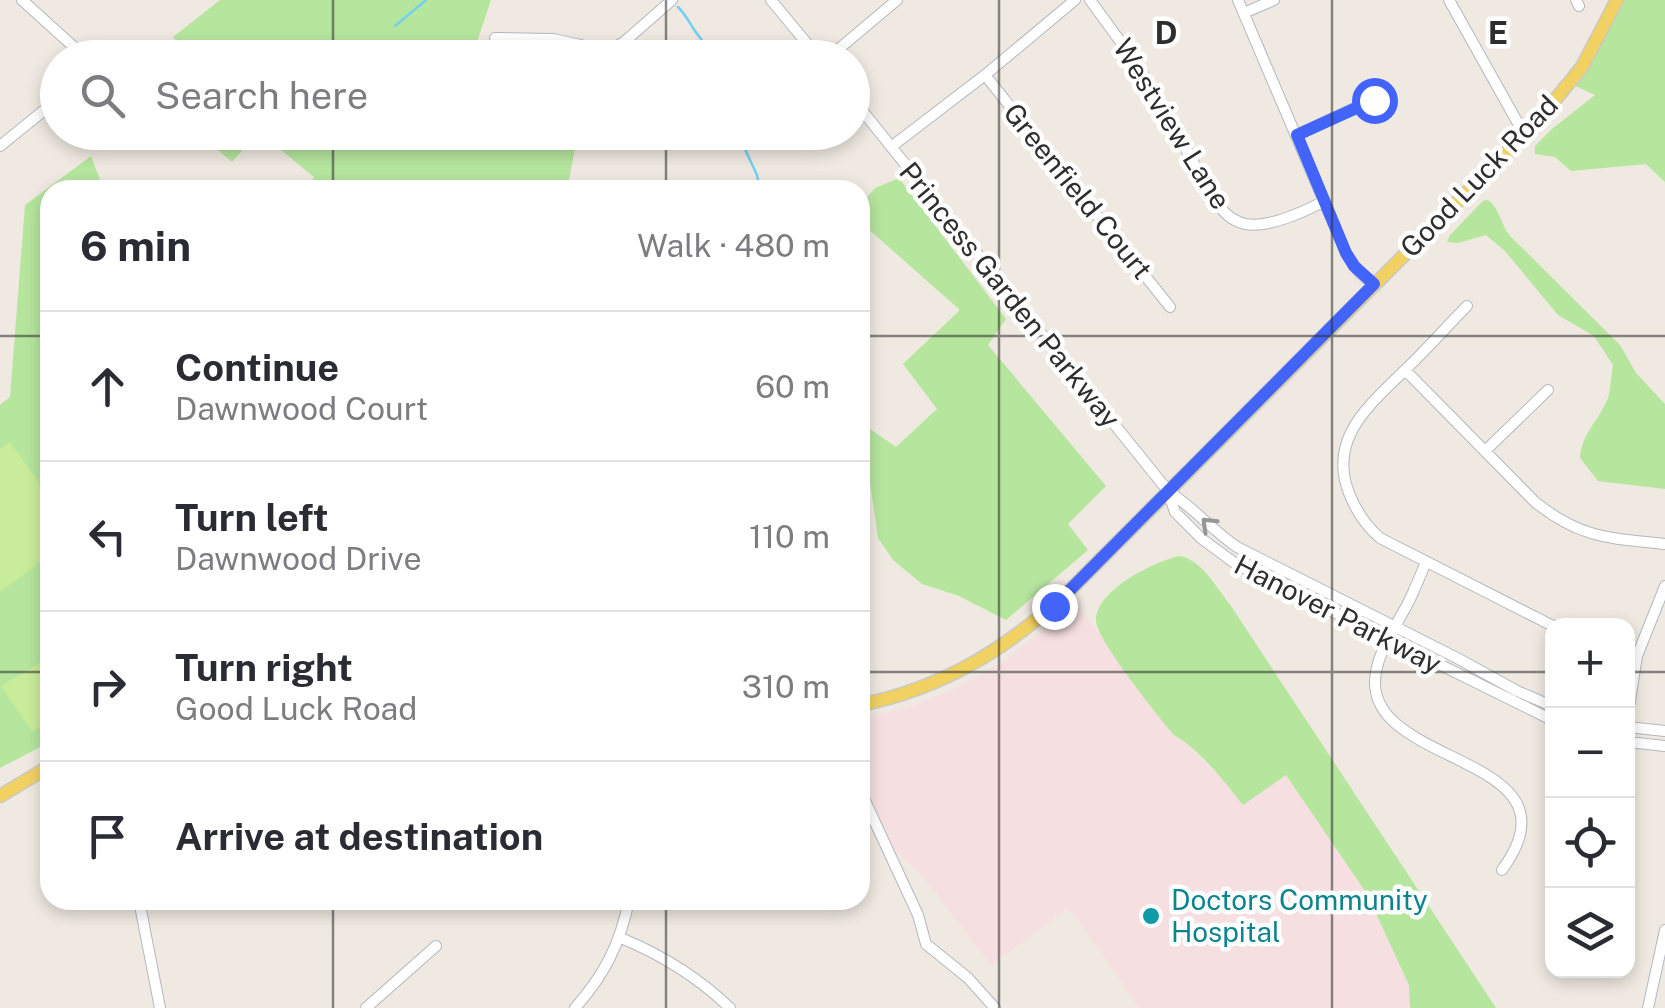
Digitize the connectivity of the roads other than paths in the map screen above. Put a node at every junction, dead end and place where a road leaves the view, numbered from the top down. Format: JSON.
{"nodes":[{"id":1,"x":22,"y":0,"type":"edge"},
{"id":2,"x":672,"y":0,"type":"edge"},
{"id":3,"x":771,"y":0,"type":"edge"},
{"id":4,"x":897,"y":0,"type":"edge"},
{"id":5,"x":1075,"y":0,"type":"edge"},
{"id":6,"x":1090,"y":0,"type":"edge"},
{"id":7,"x":1238,"y":0,"type":"edge"},
{"id":8,"x":1274,"y":0,"type":"edge"},
{"id":9,"x":1450,"y":0,"type":"edge"},
{"id":10,"x":1617,"y":0,"type":"edge"},
{"id":11,"x":1244,"y":13,"type":"junction"},
{"id":12,"x":496,"y":38,"type":"dead end"},
{"id":13,"x":66,"y":40,"type":"edge"},
{"id":14,"x":558,"y":40,"type":"edge"},
{"id":15,"x":626,"y":40,"type":"edge"},
{"id":16,"x":804,"y":40,"type":"edge"},
{"id":17,"x":849,"y":40,"type":"edge"},
{"id":18,"x":985,"y":75,"type":"junction"},
{"id":19,"x":1374,"y":100,"type":"dead end"},
{"id":20,"x":40,"y":114,"type":"edge"},
{"id":21,"x":870,"y":121,"type":"edge"},
{"id":22,"x":1524,"y":134,"type":"junction"},
{"id":23,"x":1297,"y":135,"type":"junction"},
{"id":24,"x":0,"y":146,"type":"edge"},
{"id":25,"x":890,"y":147,"type":"junction"},
{"id":26,"x":1324,"y":202,"type":"junction"},
{"id":27,"x":1374,"y":284,"type":"junction"},
{"id":28,"x":1467,"y":306,"type":"dead end"},
{"id":29,"x":1170,"y":307,"type":"dead end"},
{"id":30,"x":1406,"y":370,"type":"junction"},
{"id":31,"x":1548,"y":390,"type":"dead end"},
{"id":32,"x":1486,"y":451,"type":"junction"},
{"id":33,"x":1168,"y":491,"type":"junction"},
{"id":34,"x":1665,"y":544,"type":"edge"},
{"id":35,"x":1426,"y":562,"type":"junction"},
{"id":36,"x":1665,"y":586,"type":"edge"},
{"id":37,"x":1545,"y":622,"type":"edge"},
{"id":38,"x":1395,"y":627,"type":"junction"},
{"id":39,"x":1388,"y":640,"type":"junction"},
{"id":40,"x":1635,"y":648,"type":"edge"},
{"id":41,"x":870,"y":702,"type":"edge"},
{"id":42,"x":1545,"y":703,"type":"edge"},
{"id":43,"x":1545,"y":717,"type":"edge"},
{"id":44,"x":1635,"y":728,"type":"edge"},
{"id":45,"x":1665,"y":732,"type":"edge"},
{"id":46,"x":1635,"y":743,"type":"edge"},
{"id":47,"x":1665,"y":746,"type":"edge"},
{"id":48,"x":40,"y":772,"type":"edge"},
{"id":49,"x":0,"y":796,"type":"edge"},
{"id":50,"x":870,"y":812,"type":"edge"},
{"id":51,"x":1502,"y":870,"type":"dead end"},
{"id":52,"x":141,"y":910,"type":"edge"},
{"id":53,"x":627,"y":910,"type":"edge"},
{"id":54,"x":1665,"y":930,"type":"edge"},
{"id":55,"x":620,"y":938,"type":"junction"},
{"id":56,"x":436,"y":946,"type":"dead end"},
{"id":57,"x":160,"y":1008,"type":"edge"},
{"id":58,"x":366,"y":1008,"type":"edge"},
{"id":59,"x":575,"y":1008,"type":"edge"},
{"id":60,"x":730,"y":1008,"type":"edge"},
{"id":61,"x":995,"y":1008,"type":"edge"},
{"id":62,"x":1648,"y":1008,"type":"edge"}],
"edges":[{"from":1,"to":13,"type":"street"},
{"from":2,"to":15,"type":"street"},
{"from":3,"to":16,"type":"street"},
{"from":4,"to":17,"type":"street"},
{"from":5,"to":18,"type":"street"},
{"from":6,"to":26,"type":"street","name":"Westview Lane"},
{"from":7,"to":11,"type":"street"},
{"from":8,"to":11,"type":"street"},
{"from":9,"to":22,"type":"street"},
{"from":10,"to":22,"type":"main road","name":"Good Luck Road"},
{"from":11,"to":23,"type":"street"},
{"from":12,"to":14,"type":"street"},
{"from":18,"to":25,"type":"street"},
{"from":18,"to":29,"type":"street","name":"Greenfield Court"},
{"from":19,"to":23,"type":"street"},
{"from":20,"to":24,"type":"street"},
{"from":21,"to":25,"type":"street","name":"Princess Garden Parkway"},
{"from":22,"to":27,"type":"main road","name":"Good Luck Road"},
{"from":23,"to":26,"type":"street"},
{"from":25,"to":33,"type":"street","name":"Princess Garden Parkway"},
{"from":26,"to":27,"type":"street"},
{"from":27,"to":33,"type":"main road","name":"Good Luck Road"},
{"from":28,"to":30,"type":"street"},
{"from":30,"to":32,"type":"street"},
{"from":30,"to":35,"type":"street"},
{"from":31,"to":32,"type":"street"},
{"from":32,"to":34,"type":"street"},
{"from":38,"to":33,"type":"street","name":"Hanover Parkway","one_way":true},
{"from":33,"to":39,"type":"street","name":"Hanover Parkway"},
{"from":33,"to":41,"type":"main road","name":"Good Luck Road"},
{"from":35,"to":37,"type":"street"},
{"from":35,"to":38,"type":"street"},
{"from":36,"to":40,"type":"street"},
{"from":38,"to":39,"type":"street"},
{"from":38,"to":42,"type":"street","name":"Hanover Parkway"},
{"from":39,"to":43,"type":"street","name":"Hanover Parkway"},
{"from":39,"to":51,"type":"street"},
{"from":44,"to":45,"type":"street"},
{"from":46,"to":47,"type":"street"},
{"from":48,"to":49,"type":"main road"},
{"from":50,"to":61,"type":"street"},
{"from":52,"to":57,"type":"street"},
{"from":53,"to":55,"type":"street"},
{"from":54,"to":62,"type":"street"},
{"from":55,"to":59,"type":"street"},
{"from":55,"to":60,"type":"street"},
{"from":56,"to":58,"type":"street"}]}
